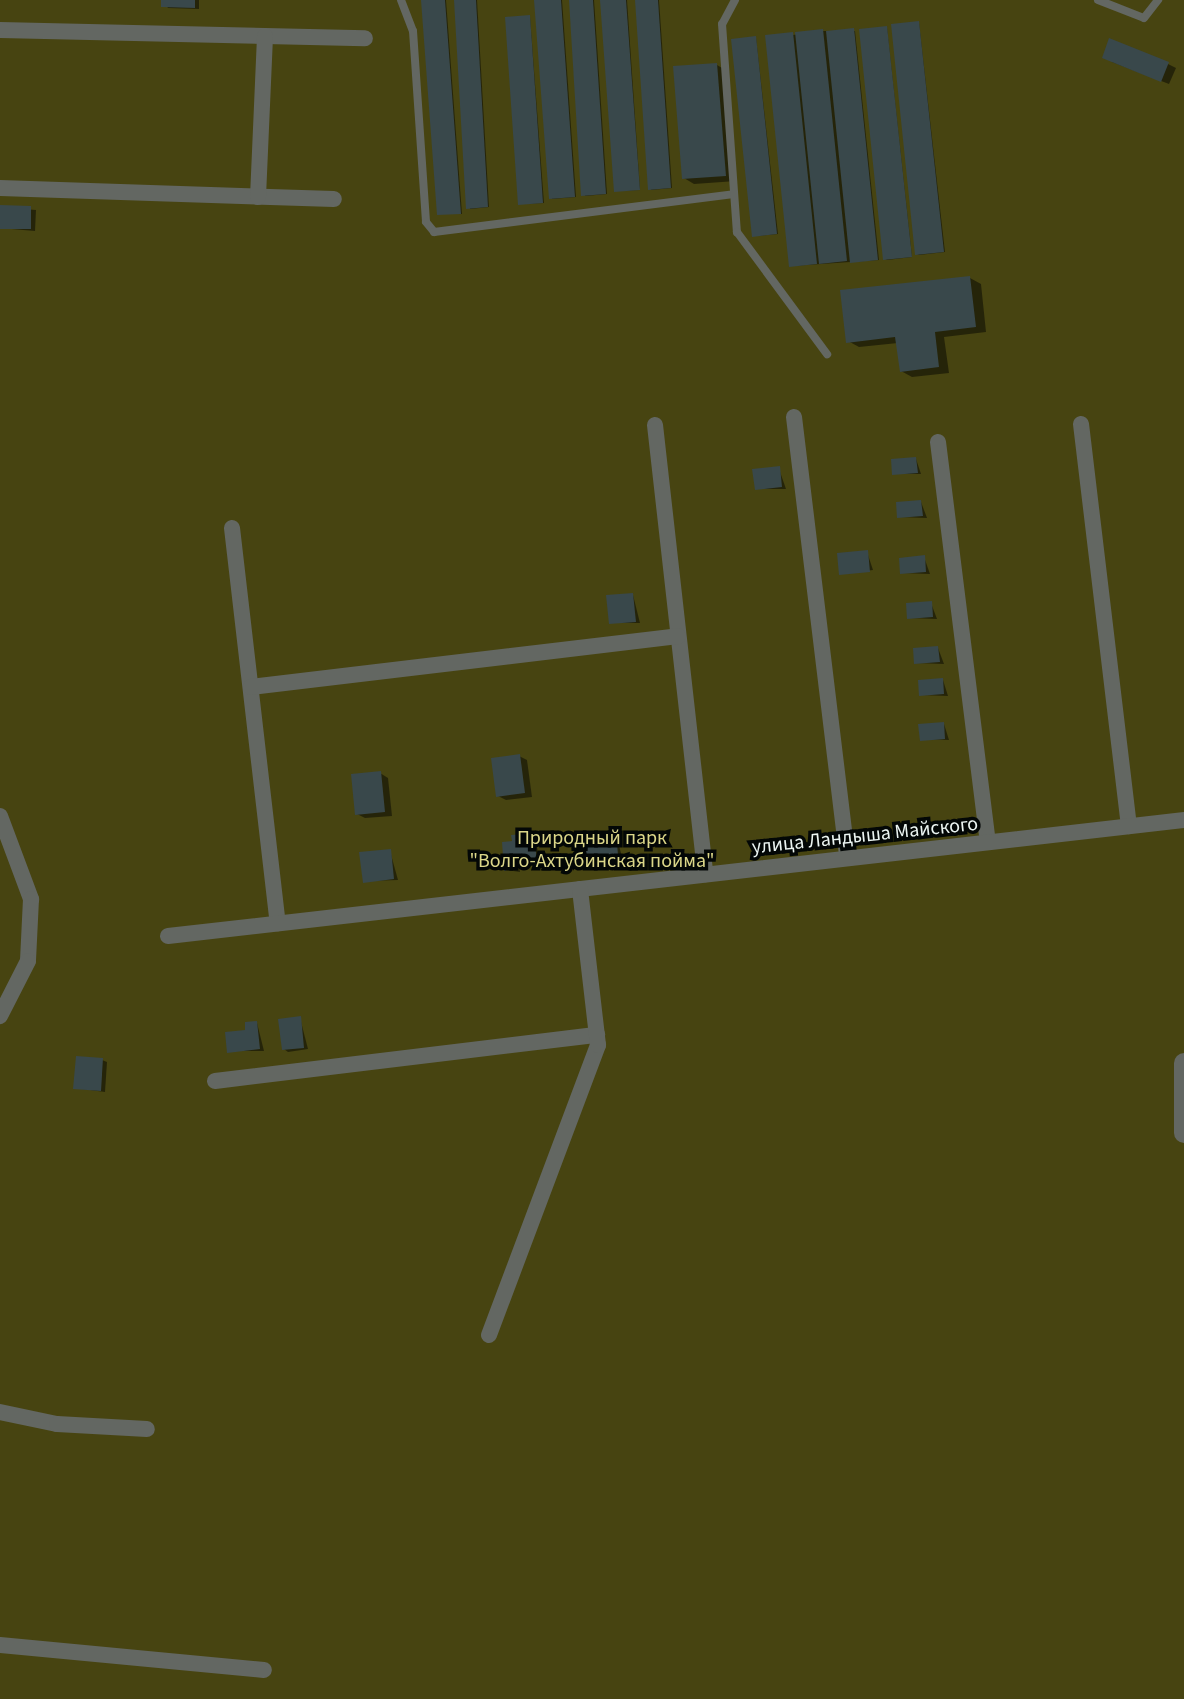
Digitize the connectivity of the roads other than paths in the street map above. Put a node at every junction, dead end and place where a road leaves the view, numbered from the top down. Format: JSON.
{"nodes":[{"id":1,"x":401,"y":0,"type":"edge"},
{"id":2,"x":735,"y":0,"type":"edge"},
{"id":3,"x":1098,"y":0,"type":"edge"},
{"id":4,"x":1158,"y":0,"type":"edge"},
{"id":5,"x":0,"y":30,"type":"edge"},
{"id":6,"x":265,"y":36,"type":"junction"},
{"id":7,"x":365,"y":38,"type":"dead end"},
{"id":8,"x":0,"y":188,"type":"edge"},
{"id":9,"x":734,"y":194,"type":"junction"},
{"id":10,"x":258,"y":197,"type":"junction"},
{"id":11,"x":334,"y":199,"type":"dead end"},
{"id":12,"x":827,"y":354,"type":"dead end"},
{"id":13,"x":794,"y":417,"type":"dead end"},
{"id":14,"x":1081,"y":424,"type":"dead end"},
{"id":15,"x":655,"y":425,"type":"dead end"},
{"id":16,"x":938,"y":442,"type":"dead end"},
{"id":17,"x":232,"y":528,"type":"dead end"},
{"id":18,"x":678,"y":636,"type":"junction"},
{"id":19,"x":251,"y":687,"type":"junction"},
{"id":20,"x":0,"y":816,"type":"edge"},
{"id":21,"x":1184,"y":820,"type":"edge"},
{"id":22,"x":1129,"y":826,"type":"junction"},
{"id":23,"x":988,"y":842,"type":"junction"},
{"id":24,"x":847,"y":858,"type":"junction"},
{"id":25,"x":705,"y":874,"type":"junction"},
{"id":26,"x":580,"y":889,"type":"junction"},
{"id":27,"x":278,"y":923,"type":"junction"},
{"id":28,"x":168,"y":936,"type":"dead end"},
{"id":29,"x":0,"y":1016,"type":"edge"},
{"id":30,"x":597,"y":1035,"type":"junction"},
{"id":31,"x":1184,"y":1063,"type":"edge"},
{"id":32,"x":215,"y":1081,"type":"dead end"},
{"id":33,"x":1184,"y":1133,"type":"edge"},
{"id":34,"x":489,"y":1335,"type":"dead end"},
{"id":35,"x":0,"y":1412,"type":"edge"},
{"id":36,"x":147,"y":1429,"type":"dead end"},
{"id":37,"x":0,"y":1645,"type":"edge"},
{"id":38,"x":264,"y":1670,"type":"dead end"}],
"edges":[{"from":1,"to":9,"type":"lane"},
{"from":2,"to":9,"type":"lane"},
{"from":3,"to":4,"type":"lane"},
{"from":5,"to":6,"type":"street"},
{"from":6,"to":7,"type":"street"},
{"from":6,"to":10,"type":"street"},
{"from":8,"to":10,"type":"street"},
{"from":9,"to":12,"type":"lane"},
{"from":10,"to":11,"type":"street"},
{"from":13,"to":24,"type":"street"},
{"from":14,"to":22,"type":"street"},
{"from":15,"to":18,"type":"street"},
{"from":16,"to":23,"type":"street"},
{"from":17,"to":19,"type":"street"},
{"from":18,"to":19,"type":"street"},
{"from":18,"to":25,"type":"street"},
{"from":19,"to":27,"type":"street"},
{"from":20,"to":29,"type":"street"},
{"from":21,"to":22,"type":"street","name":"улица Ландыша Майского"},
{"from":22,"to":23,"type":"street","name":"улица Ландыша Майского"},
{"from":23,"to":24,"type":"street","name":"улица Ландыша Майского"},
{"from":24,"to":25,"type":"street","name":"улица Ландыша Майского"},
{"from":25,"to":26,"type":"street","name":"улица Ландыша Майского"},
{"from":26,"to":27,"type":"street","name":"улица Ландыша Майского"},
{"from":26,"to":30,"type":"street"},
{"from":27,"to":28,"type":"street","name":"улица Ландыша Майского"},
{"from":30,"to":32,"type":"street"},
{"from":30,"to":34,"type":"street"},
{"from":31,"to":33,"type":"street"},
{"from":35,"to":36,"type":"street"},
{"from":37,"to":38,"type":"street"}]}
